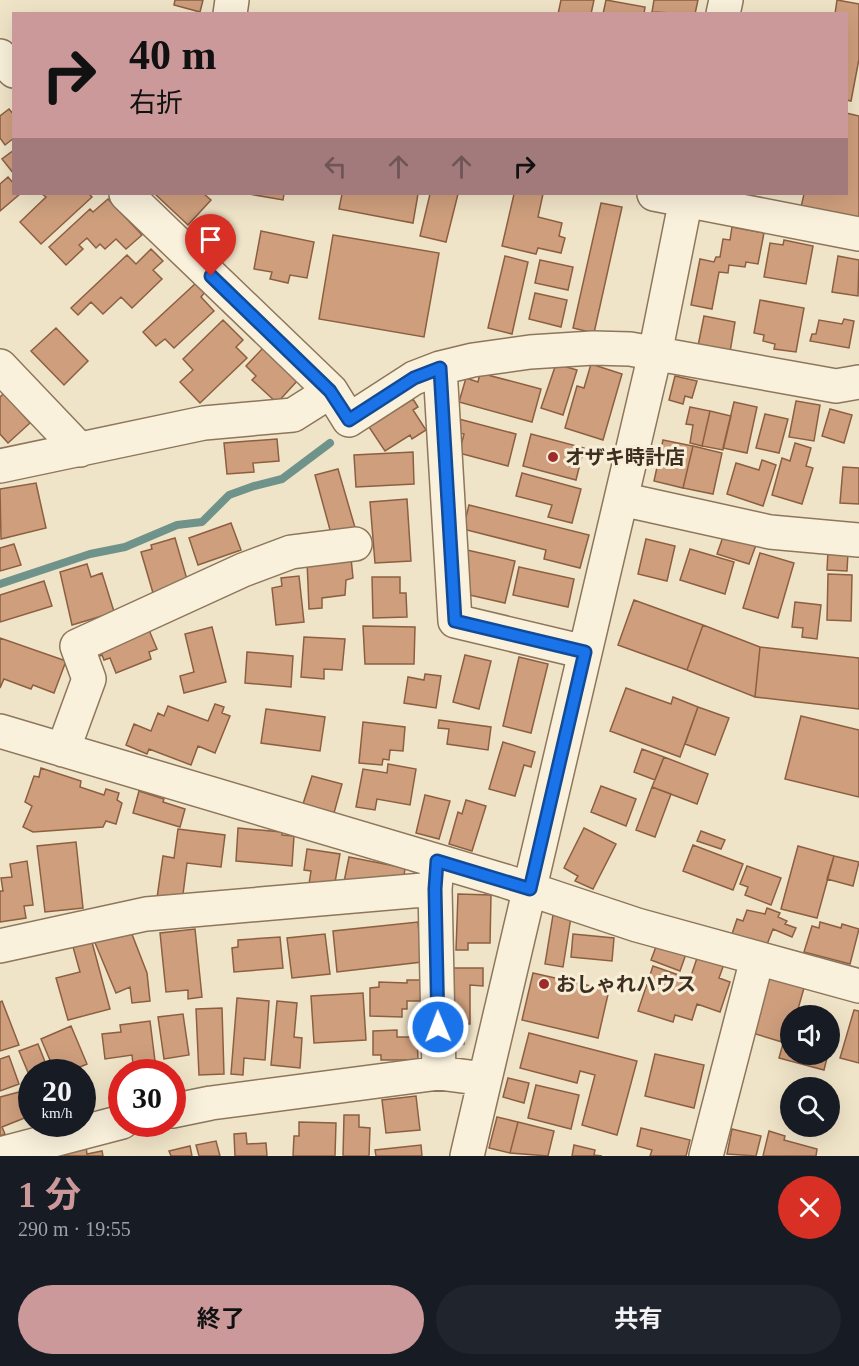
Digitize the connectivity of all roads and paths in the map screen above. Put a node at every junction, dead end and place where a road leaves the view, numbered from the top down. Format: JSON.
{"nodes":[{"id":1,"x":0,"y":56,"type":"edge"},
{"id":2,"x":12,"y":69,"type":"edge"},
{"id":3,"x":127,"y":195,"type":"edge"},
{"id":4,"x":665,"y":195,"type":"edge"},
{"id":5,"x":687,"y":197,"type":"edge"},
{"id":6,"x":859,"y":234,"type":"edge"},
{"id":7,"x":655,"y":354,"type":"junction"},
{"id":8,"x":0,"y":366,"type":"edge"},
{"id":9,"x":440,"y":368,"type":"junction"},
{"id":10,"x":859,"y":382,"type":"edge"},
{"id":11,"x":330,"y":391,"type":"junction"},
{"id":12,"x":80,"y":450,"type":"junction"},
{"id":13,"x":0,"y":466,"type":"edge"},
{"id":14,"x":621,"y":499,"type":"junction"},
{"id":15,"x":859,"y":540,"type":"edge"},
{"id":16,"x":355,"y":544,"type":"dead end"},
{"id":17,"x":585,"y":652,"type":"junction"},
{"id":18,"x":0,"y":731,"type":"edge"},
{"id":19,"x":63,"y":750,"type":"junction"},
{"id":20,"x":436,"y":875,"type":"junction"},
{"id":21,"x":530,"y":889,"type":"junction"},
{"id":22,"x":0,"y":946,"type":"edge"},
{"id":23,"x":757,"y":958,"type":"junction"},
{"id":24,"x":859,"y":986,"type":"edge"},
{"id":25,"x":439,"y":1073,"type":"junction"},
{"id":26,"x":485,"y":1079,"type":"junction"},
{"id":27,"x":186,"y":1108,"type":"edge"},
{"id":28,"x":108,"y":1126,"type":"edge"},
{"id":29,"x":0,"y":1154,"type":"edge"},
{"id":30,"x":467,"y":1156,"type":"edge"},
{"id":31,"x":706,"y":1156,"type":"edge"}],
"edges":[{"from":1,"to":2,"type":"street"},
{"from":3,"to":11,"type":"street"},
{"from":4,"to":5,"type":"street"},
{"from":5,"to":6,"type":"street"},
{"from":5,"to":7,"type":"street"},
{"from":7,"to":9,"type":"street"},
{"from":7,"to":10,"type":"street"},
{"from":7,"to":14,"type":"street"},
{"from":8,"to":12,"type":"street"},
{"from":9,"to":11,"type":"street"},
{"from":9,"to":17,"type":"street"},
{"from":11,"to":12,"type":"street"},
{"from":12,"to":13,"type":"street"},
{"from":14,"to":15,"type":"street"},
{"from":14,"to":17,"type":"street"},
{"from":16,"to":19,"type":"street"},
{"from":17,"to":21,"type":"street"},
{"from":18,"to":19,"type":"street"},
{"from":19,"to":20,"type":"street"},
{"from":20,"to":21,"type":"street"},
{"from":20,"to":22,"type":"street"},
{"from":20,"to":25,"type":"street"},
{"from":21,"to":23,"type":"street"},
{"from":21,"to":26,"type":"street"},
{"from":23,"to":24,"type":"street"},
{"from":23,"to":31,"type":"street"},
{"from":25,"to":26,"type":"street"},
{"from":25,"to":27,"type":"street"},
{"from":26,"to":30,"type":"street"},
{"from":28,"to":29,"type":"street"}]}
